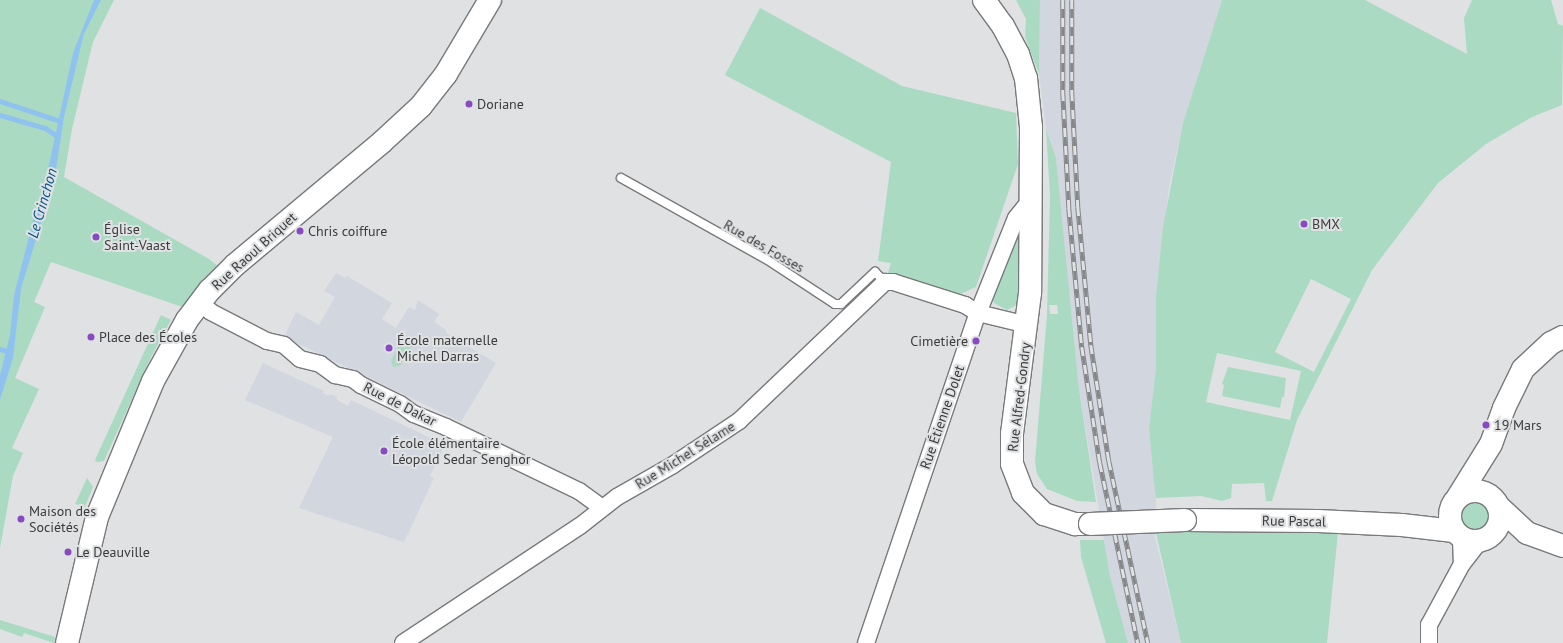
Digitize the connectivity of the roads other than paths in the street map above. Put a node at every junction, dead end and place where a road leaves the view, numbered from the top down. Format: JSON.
{"nodes":[{"id":1,"x":490,"y":0,"type":"edge"},
{"id":2,"x":984,"y":0,"type":"edge"},
{"id":3,"x":621,"y":178,"type":"dead end"},
{"id":4,"x":1032,"y":198,"type":"junction"},
{"id":5,"x":885,"y":282,"type":"junction"},
{"id":6,"x":200,"y":303,"type":"junction"},
{"id":7,"x":978,"y":313,"type":"junction"},
{"id":8,"x":1028,"y":325,"type":"junction"},
{"id":9,"x":1563,"y":337,"type":"edge"},
{"id":10,"x":1491,"y":444,"type":"junction"},
{"id":11,"x":1455,"y":500,"type":"junction"},
{"id":12,"x":1494,"y":501,"type":"junction"},
{"id":13,"x":602,"y":508,"type":"junction"},
{"id":14,"x":1185,"y":520,"type":"joint"},
{"id":15,"x":1402,"y":525,"type":"junction"},
{"id":16,"x":1527,"y":533,"type":"junction"},
{"id":17,"x":1470,"y":537,"type":"junction"},
{"id":18,"x":1563,"y":546,"type":"edge"},
{"id":19,"x":67,"y":643,"type":"edge"},
{"id":20,"x":403,"y":643,"type":"edge"},
{"id":21,"x":866,"y":643,"type":"edge"},
{"id":22,"x":1429,"y":643,"type":"edge"}],
"edges":[{"from":1,"to":6,"type":"street","name":"Rue Raoul Briquet"},
{"from":2,"to":4,"type":"street","name":"Rue Alfred-Gondry"},
{"from":3,"to":5,"type":"lane","name":"Rue des Fosses"},
{"from":4,"to":7,"type":"street","name":"Rue Étienne Dolet"},
{"from":4,"to":8,"type":"street","name":"Rue Alfred-Gondry"},
{"from":5,"to":7,"type":"street"},
{"from":5,"to":13,"type":"street","name":"Rue Michel Sélame"},
{"from":6,"to":13,"type":"street","name":"Rue de Dakar"},
{"from":6,"to":19,"type":"street","name":"Rue Raoul Briquet"},
{"from":7,"to":8,"type":"street"},
{"from":7,"to":21,"type":"street","name":"Rue Étienne Dolet"},
{"from":8,"to":14,"type":"street","name":"Rue Alfred-Gondry","bridge":true},
{"from":9,"to":10,"type":"street"},
{"from":10,"to":11,"type":"street"},
{"from":10,"to":12,"type":"street"},
{"from":11,"to":12,"type":"street"},
{"from":11,"to":15,"type":"street","name":"Rue Pascal"},
{"from":11,"to":17,"type":"street"},
{"from":12,"to":16,"type":"street","name":"Rue Pascal"},
{"from":12,"to":17,"type":"street"},
{"from":13,"to":20,"type":"street","name":"Rue Michel Sélame"},
{"from":14,"to":15,"type":"street","name":"Rue Pascal"},
{"from":15,"to":17,"type":"street","name":"Rue Pascal"},
{"from":16,"to":17,"type":"street","name":"Rue Pascal"},
{"from":16,"to":18,"type":"street","name":"Rue Pascal"},
{"from":17,"to":22,"type":"street"}]}
